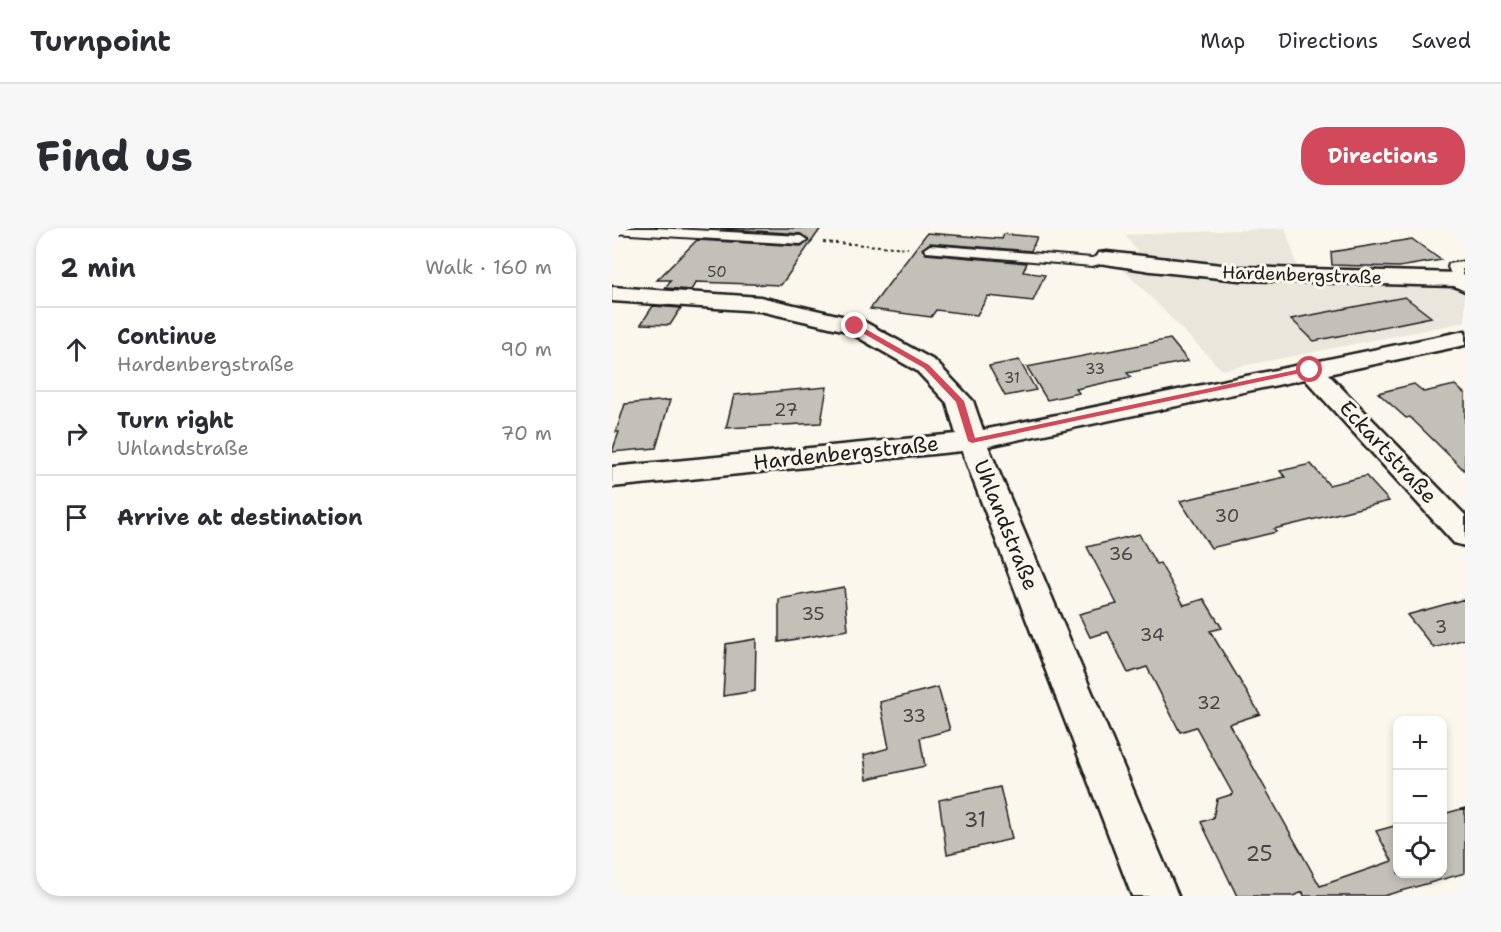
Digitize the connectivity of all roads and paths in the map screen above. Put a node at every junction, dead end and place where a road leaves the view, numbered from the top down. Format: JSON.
{"nodes":[{"id":1,"x":612,"y":229,"type":"edge"},
{"id":2,"x":801,"y":240,"type":"joint"},
{"id":3,"x":930,"y":249,"type":"joint"},
{"id":4,"x":1107,"y":258,"type":"joint"},
{"id":5,"x":1463,"y":276,"type":"edge"},
{"id":6,"x":612,"y":294,"type":"edge"},
{"id":7,"x":1465,"y":338,"type":"edge"},
{"id":8,"x":1310,"y":370,"type":"junction"},
{"id":9,"x":972,"y":441,"type":"junction"},
{"id":10,"x":612,"y":477,"type":"edge"},
{"id":11,"x":1465,"y":535,"type":"edge"},
{"id":12,"x":1155,"y":896,"type":"edge"}],
"edges":[{"from":1,"to":2,"type":"lane"},
{"from":2,"to":3,"type":"path"},
{"from":3,"to":4,"type":"lane","name":"Hardenbergstraße"},
{"from":4,"to":5,"type":"street","name":"Hardenbergstraße"},
{"from":6,"to":9,"type":"street","name":"Uhlandstraße"},
{"from":7,"to":8,"type":"street","name":"Hardenbergstraße"},
{"from":8,"to":9,"type":"street","name":"Hardenbergstraße"},
{"from":8,"to":11,"type":"street","name":"Eckartstraße"},
{"from":9,"to":10,"type":"street","name":"Hardenbergstraße"},
{"from":9,"to":12,"type":"street","name":"Uhlandstraße"}]}
